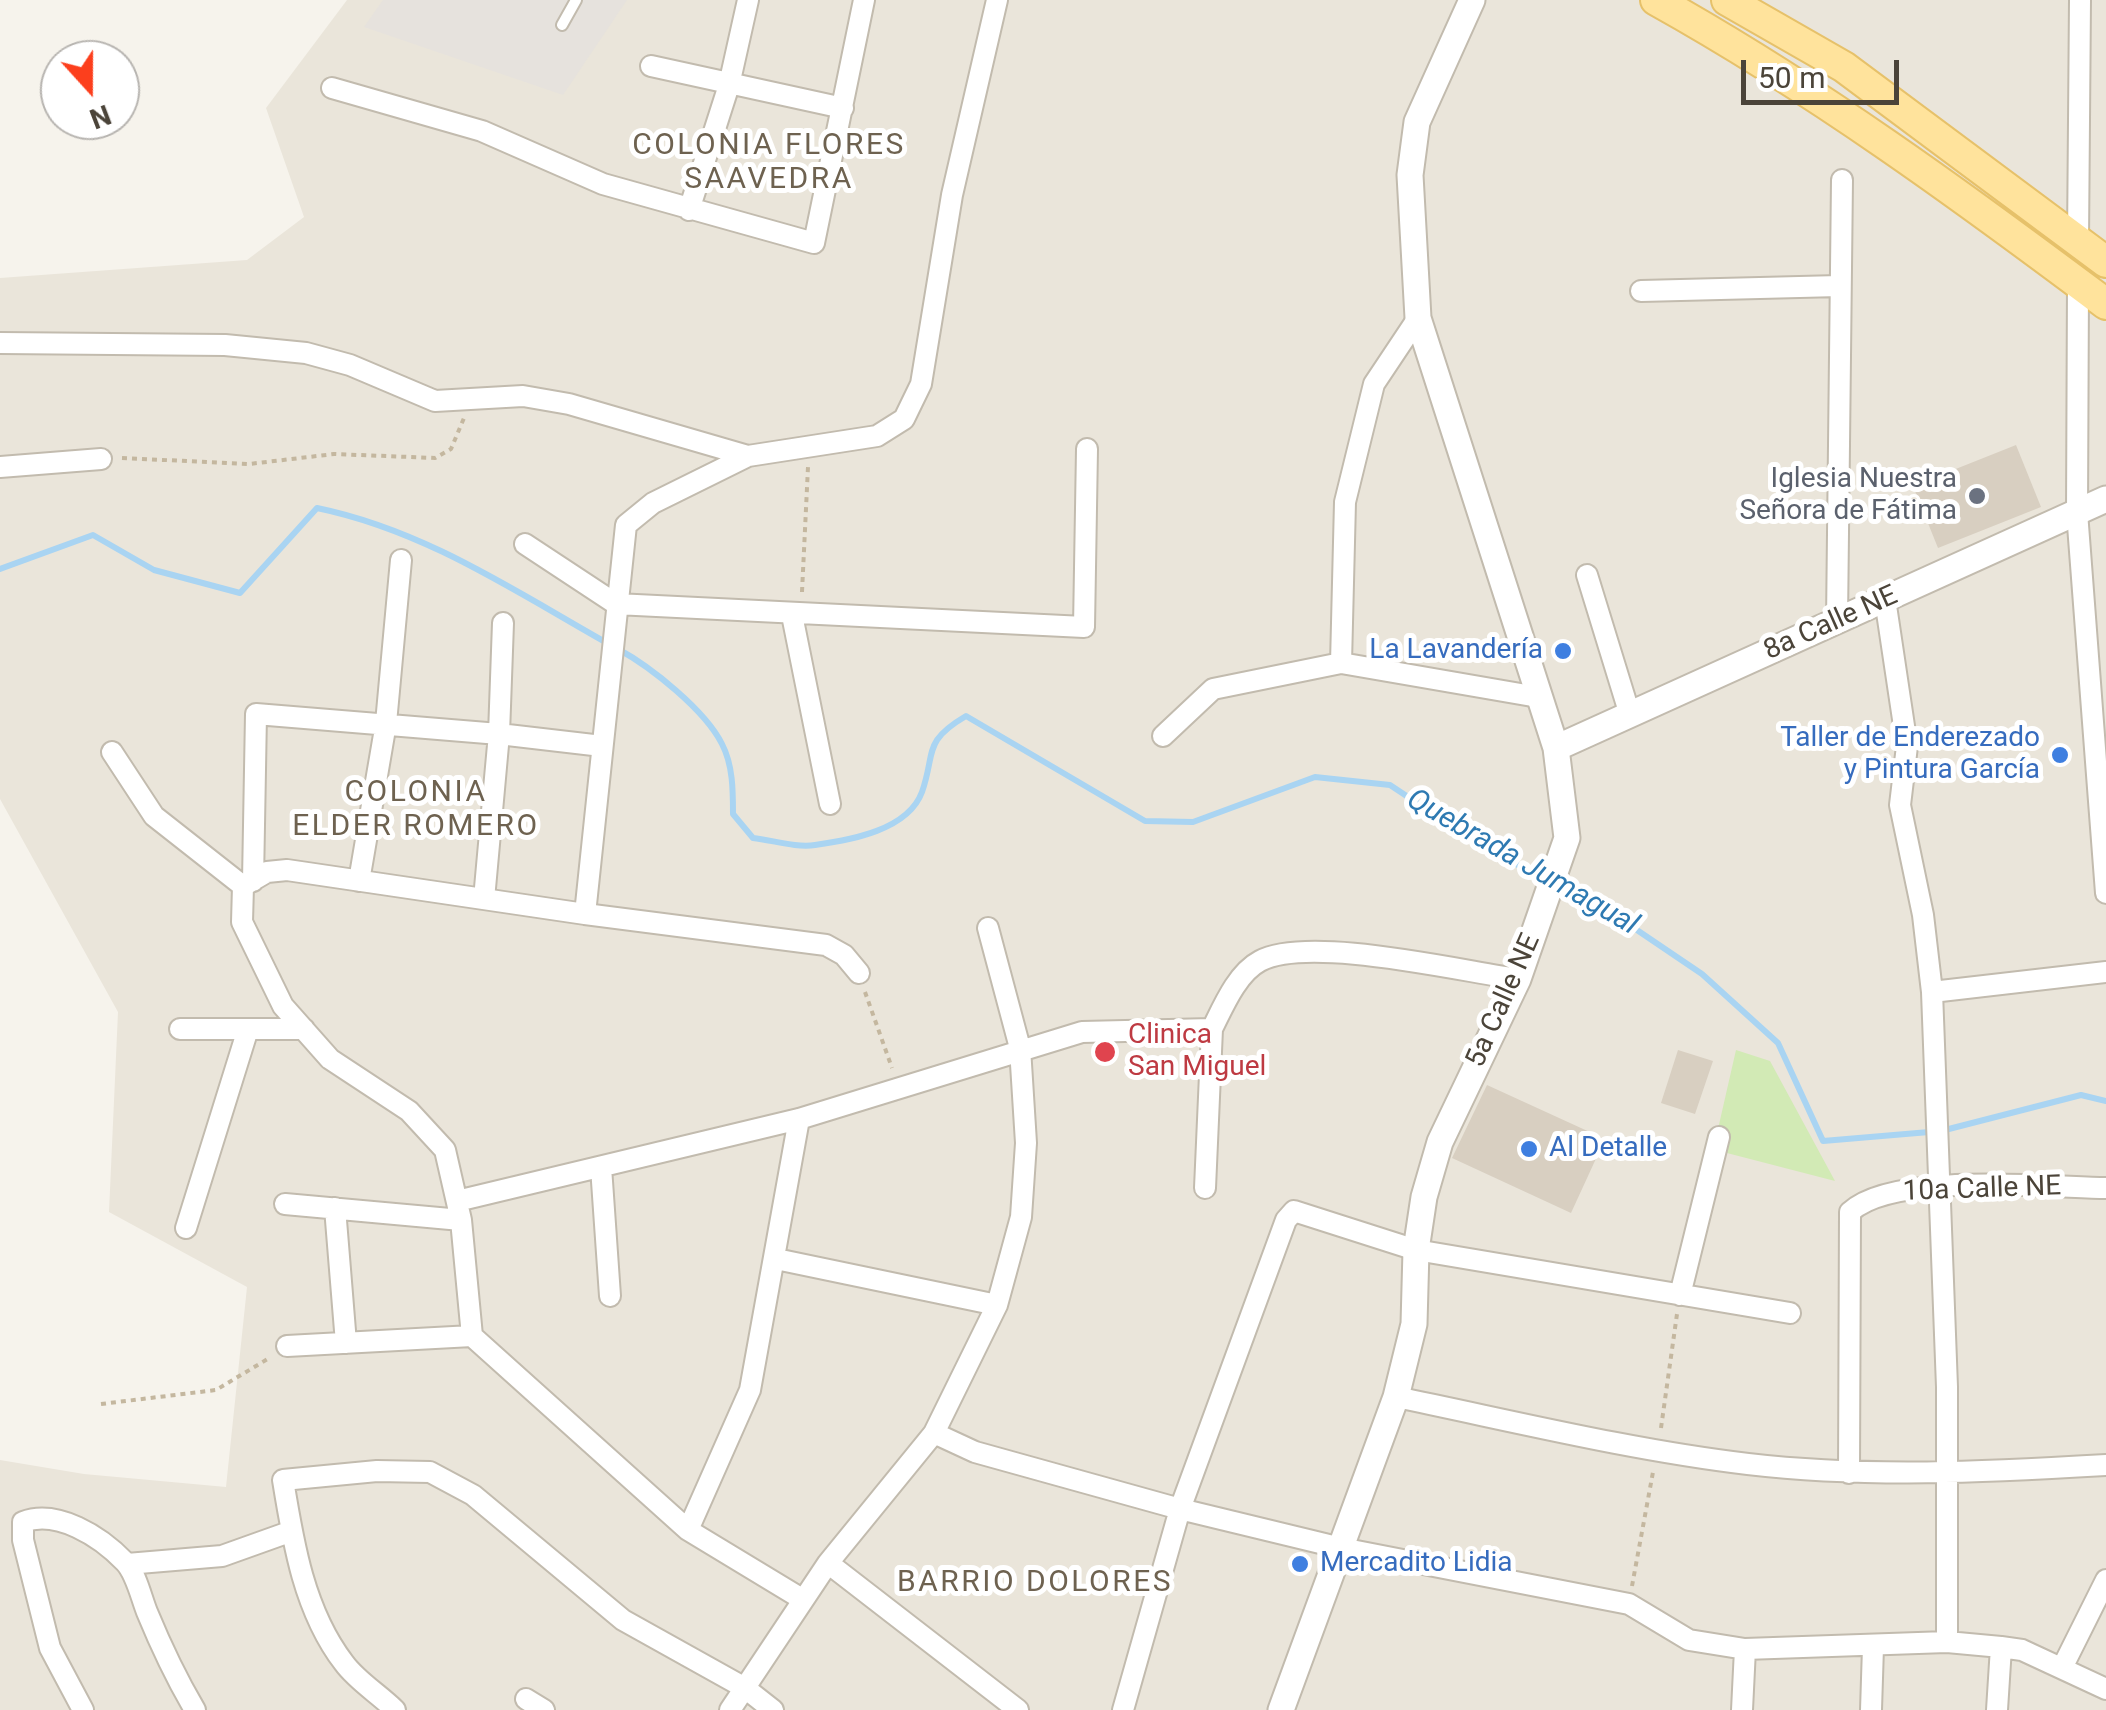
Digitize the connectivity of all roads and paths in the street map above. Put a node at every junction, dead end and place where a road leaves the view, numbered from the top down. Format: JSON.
{"nodes":[{"id":1,"x":576,"y":0,"type":"edge"},
{"id":2,"x":748,"y":0,"type":"edge"},
{"id":3,"x":864,"y":0,"type":"edge"},
{"id":4,"x":997,"y":0,"type":"edge"},
{"id":5,"x":1472,"y":0,"type":"edge"},
{"id":6,"x":1656,"y":0,"type":"edge"},
{"id":7,"x":1727,"y":0,"type":"edge"},
{"id":8,"x":2080,"y":0,"type":"edge"},
{"id":9,"x":562,"y":25,"type":"dead end"},
{"id":10,"x":651,"y":66,"type":"dead end"},
{"id":11,"x":729,"y":85,"type":"junction"},
{"id":12,"x":332,"y":88,"type":"dead end"},
{"id":13,"x":843,"y":108,"type":"junction"},
{"id":14,"x":1842,"y":180,"type":"dead end"},
{"id":15,"x":689,"y":210,"type":"junction"},
{"id":16,"x":2078,"y":241,"type":"junction"},
{"id":17,"x":2106,"y":262,"type":"edge"},
{"id":18,"x":2078,"y":283,"type":"junction"},
{"id":19,"x":1839,"y":286,"type":"junction"},
{"id":20,"x":1641,"y":291,"type":"dead end"},
{"id":21,"x":2106,"y":304,"type":"edge"},
{"id":22,"x":1418,"y":318,"type":"junction"},
{"id":23,"x":0,"y":343,"type":"edge"},
{"id":24,"x":472,"y":400,"type":"junction"},
{"id":25,"x":809,"y":447,"type":"junction"},
{"id":26,"x":1088,"y":449,"type":"dead end"},
{"id":27,"x":748,"y":456,"type":"junction"},
{"id":28,"x":102,"y":459,"type":"joint"},
{"id":29,"x":0,"y":467,"type":"edge"},
{"id":30,"x":2106,"y":500,"type":"edge"},
{"id":31,"x":2077,"y":512,"type":"junction"},
{"id":32,"x":525,"y":544,"type":"dead end"},
{"id":33,"x":402,"y":560,"type":"dead end"},
{"id":34,"x":1586,"y":576,"type":"dead end"},
{"id":35,"x":1885,"y":599,"type":"junction"},
{"id":36,"x":616,"y":604,"type":"junction"},
{"id":37,"x":796,"y":615,"type":"junction"},
{"id":38,"x":1837,"y":621,"type":"junction"},
{"id":39,"x":503,"y":622,"type":"dead end"},
{"id":40,"x":1341,"y":663,"type":"junction"},
{"id":41,"x":1538,"y":697,"type":"junction"},
{"id":42,"x":1630,"y":715,"type":"junction"},
{"id":43,"x":386,"y":723,"type":"junction"},
{"id":44,"x":499,"y":734,"type":"junction"},
{"id":45,"x":1162,"y":736,"type":"dead end"},
{"id":46,"x":602,"y":746,"type":"junction"},
{"id":47,"x":1556,"y":748,"type":"junction"},
{"id":48,"x":112,"y":752,"type":"dead end"},
{"id":49,"x":2101,"y":774,"type":"edge"},
{"id":50,"x":830,"y":804,"type":"dead end"},
{"id":51,"x":359,"y":880,"type":"junction"},
{"id":52,"x":248,"y":884,"type":"junction"},
{"id":53,"x":2106,"y":893,"type":"edge"},
{"id":54,"x":484,"y":899,"type":"junction"},
{"id":55,"x":585,"y":914,"type":"junction"},
{"id":56,"x":988,"y":928,"type":"dead end"},
{"id":57,"x":2106,"y":972,"type":"edge"},
{"id":58,"x":859,"y":974,"type":"joint"},
{"id":59,"x":1518,"y":979,"type":"junction"},
{"id":60,"x":1932,"y":992,"type":"junction"},
{"id":61,"x":180,"y":1029,"type":"dead end"},
{"id":62,"x":248,"y":1029,"type":"junction"},
{"id":63,"x":304,"y":1029,"type":"junction"},
{"id":64,"x":1212,"y":1029,"type":"junction"},
{"id":65,"x":1020,"y":1048,"type":"junction"},
{"id":66,"x":898,"y":1087,"type":"junction"},
{"id":67,"x":799,"y":1119,"type":"junction"},
{"id":68,"x":1719,"y":1136,"type":"dead end"},
{"id":69,"x":600,"y":1167,"type":"junction"},
{"id":70,"x":1942,"y":1186,"type":"junction"},
{"id":71,"x":1205,"y":1188,"type":"dead end"},
{"id":72,"x":2106,"y":1188,"type":"edge"},
{"id":73,"x":284,"y":1204,"type":"dead end"},
{"id":74,"x":335,"y":1208,"type":"junction"},
{"id":75,"x":459,"y":1211,"type":"junction"},
{"id":76,"x":186,"y":1228,"type":"dead end"},
{"id":77,"x":1416,"y":1250,"type":"junction"},
{"id":78,"x":776,"y":1259,"type":"junction"},
{"id":79,"x":1680,"y":1294,"type":"junction"},
{"id":80,"x":610,"y":1296,"type":"dead end"},
{"id":81,"x":997,"y":1305,"type":"junction"},
{"id":82,"x":1790,"y":1314,"type":"dead end"},
{"id":83,"x":472,"y":1336,"type":"junction"},
{"id":84,"x":346,"y":1343,"type":"junction"},
{"id":85,"x":288,"y":1346,"type":"joint"},
{"id":86,"x":1396,"y":1397,"type":"junction"},
{"id":87,"x":101,"y":1404,"type":"dead end"},
{"id":88,"x":934,"y":1433,"type":"junction"},
{"id":89,"x":2106,"y":1466,"type":"edge"},
{"id":90,"x":1849,"y":1473,"type":"junction"},
{"id":91,"x":1950,"y":1474,"type":"junction"},
{"id":92,"x":1180,"y":1509,"type":"junction"},
{"id":93,"x":688,"y":1530,"type":"junction"},
{"id":94,"x":292,"y":1531,"type":"junction"},
{"id":95,"x":1341,"y":1548,"type":"junction"},
{"id":96,"x":828,"y":1563,"type":"junction"},
{"id":97,"x":127,"y":1564,"type":"junction"},
{"id":98,"x":2106,"y":1580,"type":"edge"},
{"id":99,"x":802,"y":1600,"type":"junction"},
{"id":100,"x":1947,"y":1642,"type":"junction"},
{"id":101,"x":1873,"y":1646,"type":"junction"},
{"id":102,"x":2001,"y":1647,"type":"junction"},
{"id":103,"x":1745,"y":1649,"type":"junction"},
{"id":104,"x":2062,"y":1668,"type":"junction"},
{"id":105,"x":745,"y":1688,"type":"junction"},
{"id":106,"x":2106,"y":1688,"type":"edge"},
{"id":107,"x":83,"y":1710,"type":"edge"},
{"id":108,"x":195,"y":1710,"type":"edge"},
{"id":109,"x":395,"y":1710,"type":"edge"},
{"id":110,"x":730,"y":1710,"type":"edge"},
{"id":111,"x":772,"y":1710,"type":"edge"},
{"id":112,"x":1018,"y":1710,"type":"edge"},
{"id":113,"x":1123,"y":1710,"type":"edge"},
{"id":114,"x":1280,"y":1710,"type":"edge"},
{"id":115,"x":1742,"y":1710,"type":"edge"},
{"id":116,"x":1871,"y":1710,"type":"edge"},
{"id":117,"x":1997,"y":1710,"type":"edge"}],
"edges":[{"from":1,"to":9,"type":"lane"},
{"from":2,"to":11,"type":"street"},
{"from":3,"to":13,"type":"street"},
{"from":4,"to":25,"type":"street"},
{"from":5,"to":22,"type":"street","name":"5a Calle NE"},
{"from":6,"to":18,"type":"main road"},
{"from":7,"to":16,"type":"main road"},
{"from":8,"to":16,"type":"street"},
{"from":10,"to":11,"type":"street"},
{"from":11,"to":13,"type":"street"},
{"from":11,"to":15,"type":"street"},
{"from":12,"to":15,"type":"street"},
{"from":13,"to":15,"type":"street"},
{"from":14,"to":19,"type":"street"},
{"from":16,"to":17,"type":"main road"},
{"from":18,"to":21,"type":"main road"},
{"from":18,"to":31,"type":"street"},
{"from":19,"to":20,"type":"street"},
{"from":19,"to":38,"type":"street"},
{"from":22,"to":40,"type":"street"},
{"from":22,"to":41,"type":"street","name":"5a Calle NE"},
{"from":23,"to":24,"type":"street"},
{"from":24,"to":27,"type":"street"},
{"from":24,"to":28,"type":"path"},
{"from":25,"to":27,"type":"street"},
{"from":25,"to":37,"type":"path"},
{"from":26,"to":37,"type":"street"},
{"from":27,"to":36,"type":"street"},
{"from":28,"to":29,"type":"street"},
{"from":30,"to":31,"type":"street","name":"8a Calle NE"},
{"from":31,"to":35,"type":"street","name":"8a Calle NE"},
{"from":31,"to":49,"type":"street"},
{"from":32,"to":36,"type":"street"},
{"from":33,"to":43,"type":"street"},
{"from":34,"to":42,"type":"street"},
{"from":35,"to":38,"type":"street","name":"8a Calle NE"},
{"from":35,"to":60,"type":"street"},
{"from":36,"to":37,"type":"street"},
{"from":36,"to":46,"type":"street"},
{"from":37,"to":50,"type":"street"},
{"from":38,"to":42,"type":"street","name":"8a Calle NE"},
{"from":39,"to":44,"type":"street"},
{"from":40,"to":41,"type":"street"},
{"from":40,"to":45,"type":"street"},
{"from":41,"to":47,"type":"street","name":"5a Calle NE"},
{"from":42,"to":47,"type":"street","name":"8a Calle NE"},
{"from":43,"to":44,"type":"street"},
{"from":43,"to":51,"type":"street"},
{"from":43,"to":52,"type":"street"},
{"from":44,"to":46,"type":"street"},
{"from":44,"to":54,"type":"street"},
{"from":46,"to":55,"type":"street"},
{"from":47,"to":59,"type":"street","name":"5a Calle NE"},
{"from":48,"to":52,"type":"street"},
{"from":49,"to":53,"type":"street"},
{"from":51,"to":52,"type":"street"},
{"from":51,"to":54,"type":"street"},
{"from":52,"to":63,"type":"street"},
{"from":54,"to":55,"type":"street"},
{"from":55,"to":58,"type":"street"},
{"from":56,"to":65,"type":"street"},
{"from":57,"to":60,"type":"street"},
{"from":58,"to":66,"type":"path"},
{"from":59,"to":64,"type":"street"},
{"from":59,"to":77,"type":"street","name":"5a Calle NE"},
{"from":60,"to":70,"type":"street"},
{"from":61,"to":62,"type":"street"},
{"from":62,"to":63,"type":"street"},
{"from":62,"to":76,"type":"street"},
{"from":63,"to":75,"type":"street"},
{"from":64,"to":65,"type":"street"},
{"from":64,"to":71,"type":"street"},
{"from":65,"to":66,"type":"street"},
{"from":65,"to":81,"type":"street"},
{"from":66,"to":67,"type":"street"},
{"from":67,"to":69,"type":"street"},
{"from":67,"to":78,"type":"street"},
{"from":68,"to":79,"type":"street"},
{"from":69,"to":75,"type":"street"},
{"from":69,"to":80,"type":"street"},
{"from":70,"to":72,"type":"street","name":"10a Calle NE"},
{"from":70,"to":90,"type":"street","name":"10a Calle NE"},
{"from":70,"to":91,"type":"street"},
{"from":73,"to":74,"type":"street"},
{"from":74,"to":75,"type":"street"},
{"from":74,"to":84,"type":"street"},
{"from":75,"to":83,"type":"street"},
{"from":77,"to":79,"type":"street"},
{"from":77,"to":86,"type":"street","name":"5a Calle NE"},
{"from":77,"to":92,"type":"street"},
{"from":78,"to":81,"type":"street"},
{"from":78,"to":93,"type":"street"},
{"from":79,"to":82,"type":"street"},
{"from":81,"to":88,"type":"street"},
{"from":83,"to":84,"type":"street"},
{"from":83,"to":93,"type":"street"},
{"from":84,"to":85,"type":"street"},
{"from":85,"to":87,"type":"path"},
{"from":86,"to":90,"type":"street"},
{"from":86,"to":95,"type":"street","name":"5a Calle NE"},
{"from":88,"to":92,"type":"street"},
{"from":88,"to":96,"type":"street"},
{"from":89,"to":91,"type":"street"},
{"from":90,"to":91,"type":"street"},
{"from":91,"to":100,"type":"street"},
{"from":92,"to":95,"type":"street"},
{"from":92,"to":113,"type":"street"},
{"from":93,"to":99,"type":"street"},
{"from":94,"to":97,"type":"street"},
{"from":94,"to":105,"type":"street"},
{"from":94,"to":109,"type":"street"},
{"from":95,"to":103,"type":"street"},
{"from":95,"to":114,"type":"street","name":"5a Calle NE"},
{"from":96,"to":99,"type":"street"},
{"from":96,"to":112,"type":"street"},
{"from":97,"to":107,"type":"street"},
{"from":97,"to":108,"type":"street"},
{"from":98,"to":104,"type":"street"},
{"from":99,"to":105,"type":"street"},
{"from":100,"to":101,"type":"street"},
{"from":100,"to":102,"type":"street"},
{"from":101,"to":103,"type":"street"},
{"from":101,"to":116,"type":"street"},
{"from":102,"to":104,"type":"street"},
{"from":102,"to":117,"type":"street"},
{"from":103,"to":115,"type":"street"},
{"from":104,"to":106,"type":"street"},
{"from":105,"to":110,"type":"street"},
{"from":105,"to":111,"type":"street"}]}
